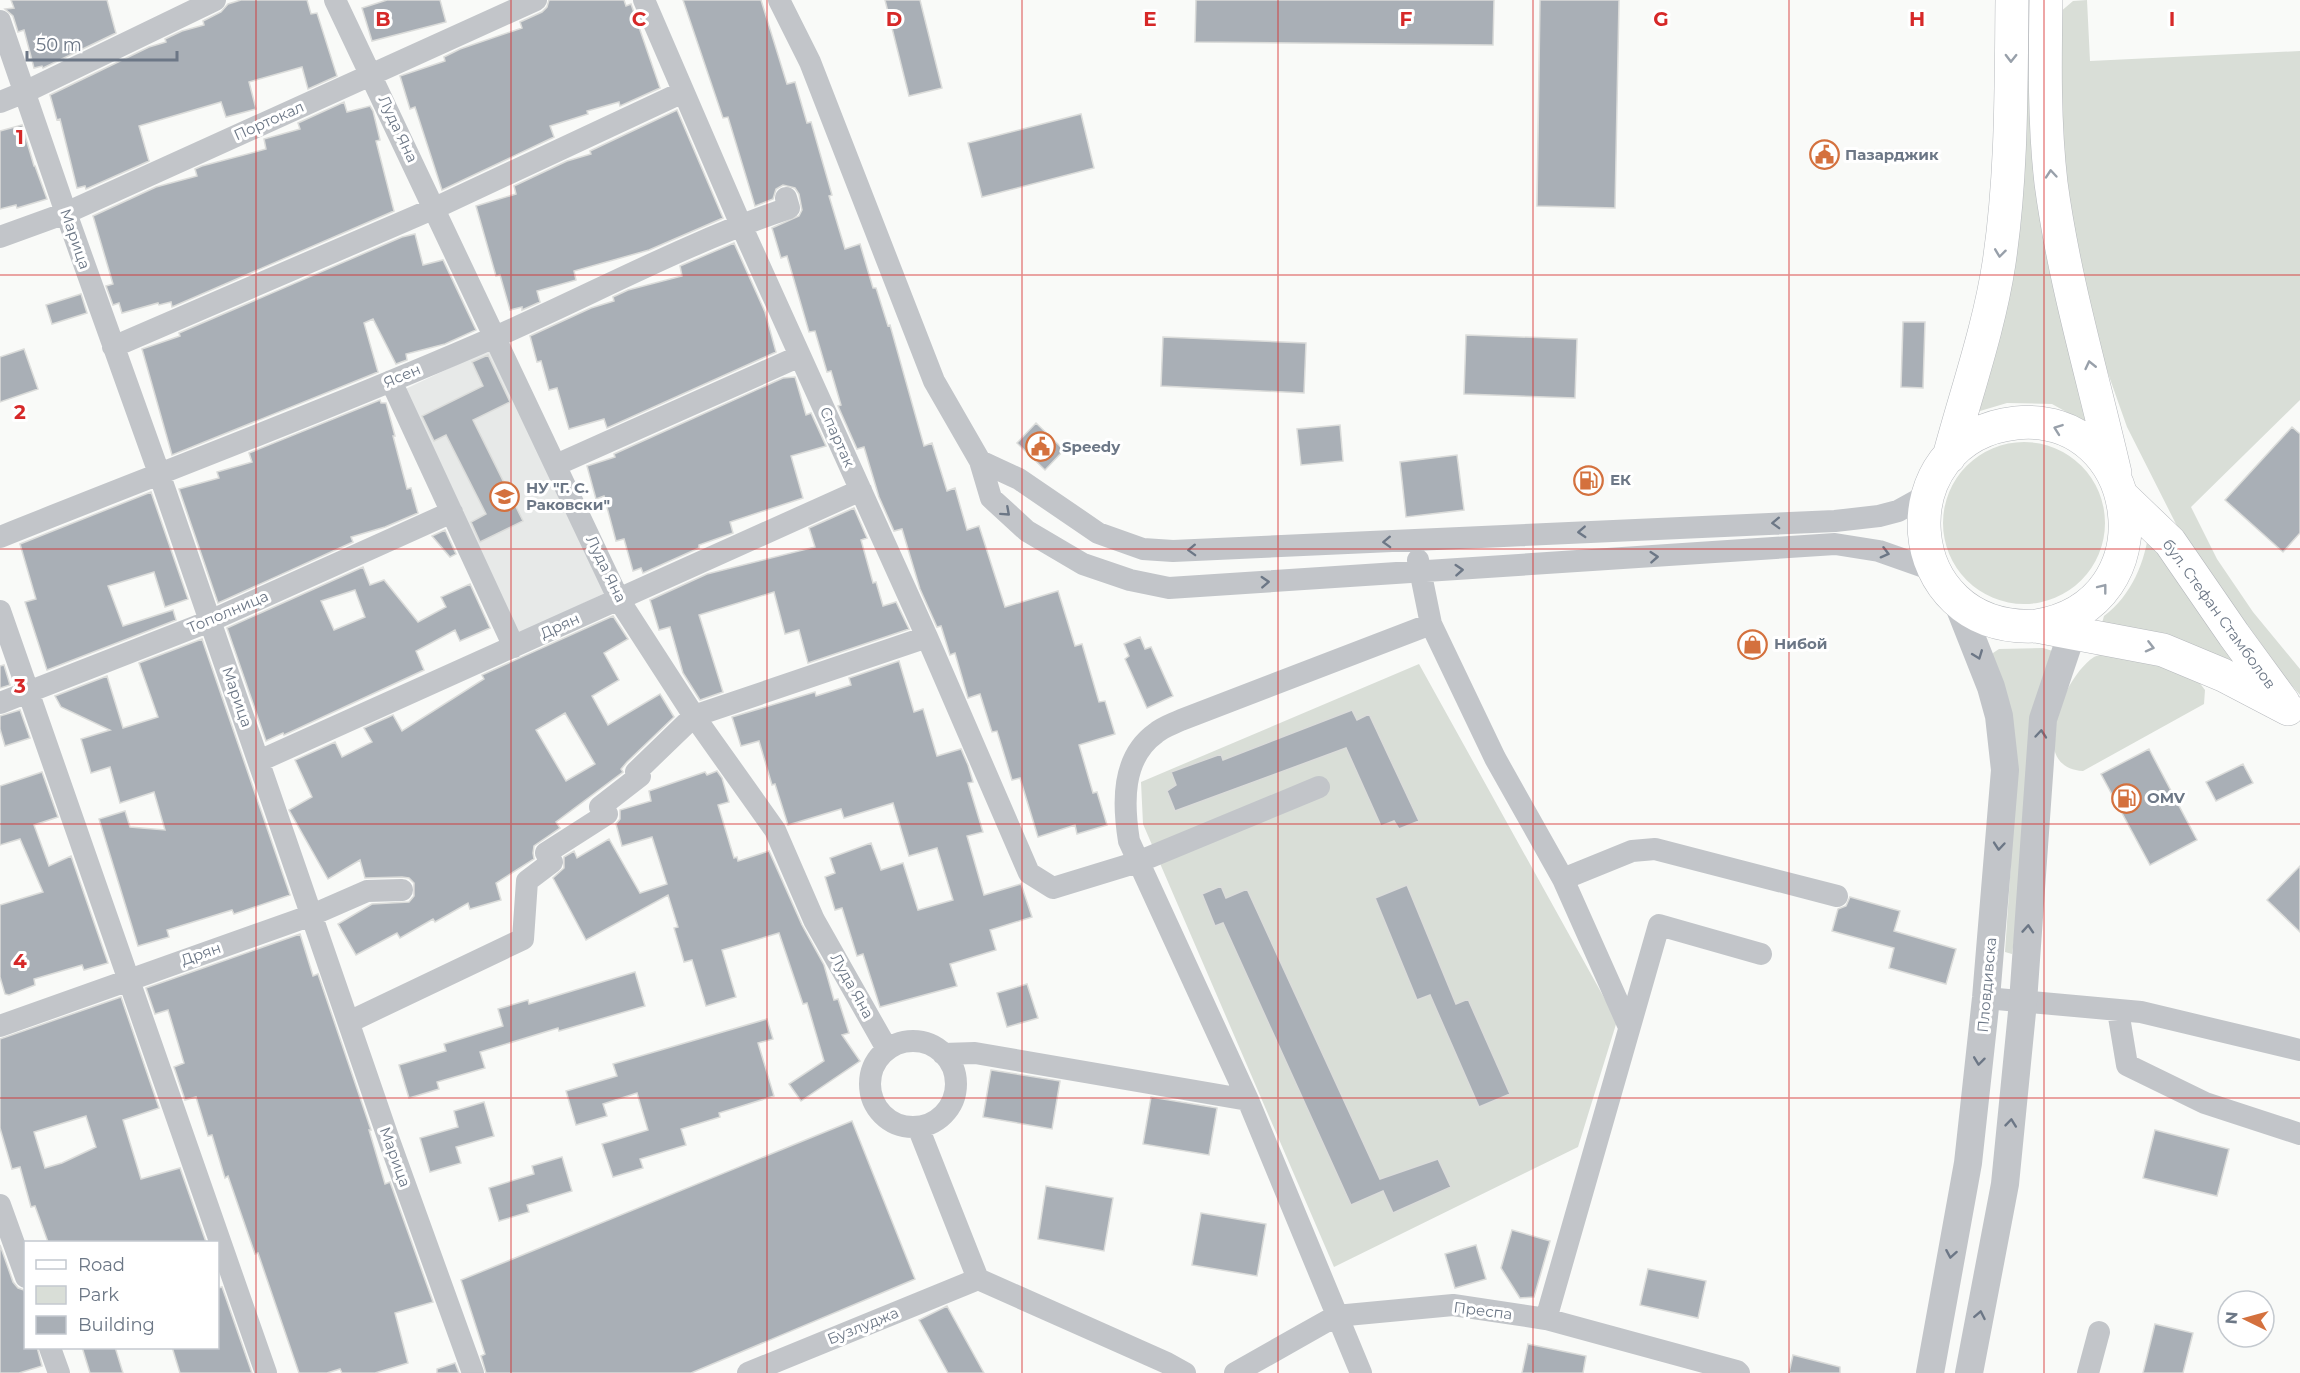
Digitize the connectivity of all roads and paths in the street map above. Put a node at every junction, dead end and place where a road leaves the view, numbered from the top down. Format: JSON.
{"nodes":[{"id":1,"x":215,"y":0,"type":"edge"},
{"id":2,"x":335,"y":0,"type":"edge"},
{"id":3,"x":536,"y":0,"type":"edge"},
{"id":4,"x":644,"y":0,"type":"edge"},
{"id":5,"x":779,"y":0,"type":"edge"},
{"id":6,"x":2012,"y":0,"type":"edge"},
{"id":7,"x":2046,"y":0,"type":"edge"},
{"id":8,"x":0,"y":21,"type":"edge"},
{"id":9,"x":372,"y":75,"type":"junction"},
{"id":10,"x":25,"y":92,"type":"junction"},
{"id":11,"x":683,"y":92,"type":"junction"},
{"id":12,"x":0,"y":102,"type":"edge"},
{"id":13,"x":786,"y":198,"type":"dead end"},
{"id":14,"x":435,"y":208,"type":"junction"},
{"id":15,"x":66,"y":213,"type":"junction"},
{"id":16,"x":741,"y":225,"type":"junction"},
{"id":17,"x":0,"y":237,"type":"edge"},
{"id":18,"x":496,"y":336,"type":"junction"},
{"id":19,"x":113,"y":347,"type":"junction"},
{"id":20,"x":800,"y":356,"type":"junction"},
{"id":21,"x":392,"y":381,"type":"junction"},
{"id":22,"x":1949,"y":457,"type":"junction"},
{"id":23,"x":980,"y":461,"type":"junction"},
{"id":24,"x":556,"y":465,"type":"junction"},
{"id":25,"x":159,"y":473,"type":"junction"},
{"id":26,"x":861,"y":490,"type":"junction"},
{"id":27,"x":2120,"y":490,"type":"junction"},
{"id":28,"x":1927,"y":495,"type":"junction"},
{"id":29,"x":452,"y":512,"type":"junction"},
{"id":30,"x":0,"y":537,"type":"edge"},
{"id":31,"x":1415,"y":541,"type":"junction"},
{"id":32,"x":1934,"y":570,"type":"junction"},
{"id":33,"x":1421,"y":573,"type":"junction"},
{"id":34,"x":619,"y":600,"type":"junction"},
{"id":35,"x":1957,"y":601,"type":"junction"},
{"id":36,"x":0,"y":611,"type":"edge"},
{"id":37,"x":210,"y":621,"type":"junction"},
{"id":38,"x":2076,"y":622,"type":"junction"},
{"id":39,"x":1431,"y":624,"type":"junction"},
{"id":40,"x":927,"y":637,"type":"junction"},
{"id":41,"x":514,"y":647,"type":"junction"},
{"id":42,"x":28,"y":692,"type":"junction"},
{"id":43,"x":0,"y":703,"type":"edge"},
{"id":44,"x":2294,"y":714,"type":"edge"},
{"id":45,"x":694,"y":716,"type":"junction"},
{"id":46,"x":259,"y":761,"type":"junction"},
{"id":47,"x":1319,"y":787,"type":"dead end"},
{"id":48,"x":1138,"y":862,"type":"junction"},
{"id":49,"x":1563,"y":879,"type":"junction"},
{"id":50,"x":402,"y":890,"type":"dead end"},
{"id":51,"x":1837,"y":896,"type":"dead end"},
{"id":52,"x":312,"y":915,"type":"junction"},
{"id":53,"x":1761,"y":954,"type":"dead end"},
{"id":54,"x":127,"y":980,"type":"junction"},
{"id":55,"x":1986,"y":998,"type":"junction"},
{"id":56,"x":2023,"y":1002,"type":"junction"},
{"id":57,"x":2118,"y":1011,"type":"junction"},
{"id":58,"x":349,"y":1022,"type":"junction"},
{"id":59,"x":0,"y":1026,"type":"edge"},
{"id":60,"x":1629,"y":1027,"type":"junction"},
{"id":61,"x":887,"y":1049,"type":"junction"},
{"id":62,"x":2300,"y":1050,"type":"edge"},
{"id":63,"x":943,"y":1054,"type":"junction"},
{"id":64,"x":1248,"y":1100,"type":"junction"},
{"id":65,"x":918,"y":1127,"type":"junction"},
{"id":66,"x":2300,"y":1134,"type":"edge"},
{"id":67,"x":0,"y":1205,"type":"edge"},
{"id":68,"x":24,"y":1271,"type":"edge"},
{"id":69,"x":978,"y":1279,"type":"junction"},
{"id":70,"x":1336,"y":1316,"type":"junction"},
{"id":71,"x":1546,"y":1319,"type":"junction"},
{"id":72,"x":2099,"y":1332,"type":"dead end"},
{"id":73,"x":51,"y":1349,"type":"edge"},
{"id":74,"x":1172,"y":1370,"type":"edge"},
{"id":75,"x":59,"y":1373,"type":"edge"},
{"id":76,"x":266,"y":1373,"type":"edge"},
{"id":77,"x":473,"y":1373,"type":"edge"},
{"id":78,"x":748,"y":1373,"type":"edge"},
{"id":79,"x":1235,"y":1373,"type":"edge"},
{"id":80,"x":1361,"y":1373,"type":"edge"},
{"id":81,"x":1739,"y":1373,"type":"edge"},
{"id":82,"x":1930,"y":1373,"type":"edge"},
{"id":83,"x":1969,"y":1373,"type":"edge"},
{"id":84,"x":2088,"y":1373,"type":"edge"}],
"edges":[{"from":1,"to":10,"type":"street"},
{"from":2,"to":9,"type":"street","name":"Луда Яна"},
{"from":3,"to":9,"type":"street","name":"Портокал"},
{"from":4,"to":11,"type":"street","name":"Спартак"},
{"from":5,"to":23,"type":"street"},
{"from":6,"to":22,"type":"main road","one_way":true},
{"from":27,"to":7,"type":"main road","one_way":true},
{"from":8,"to":10,"type":"street","name":"Марица"},
{"from":9,"to":14,"type":"street","name":"Луда Яна"},
{"from":9,"to":15,"type":"street","name":"Портокал"},
{"from":10,"to":12,"type":"street"},
{"from":10,"to":15,"type":"street","name":"Марица"},
{"from":11,"to":14,"type":"street"},
{"from":11,"to":16,"type":"street","name":"Спартак"},
{"from":13,"to":16,"type":"street","name":"Ясен"},
{"from":14,"to":18,"type":"street","name":"Луда Яна"},
{"from":14,"to":19,"type":"street"},
{"from":15,"to":17,"type":"street","name":"Портокал"},
{"from":15,"to":19,"type":"street","name":"Марица"},
{"from":16,"to":18,"type":"street","name":"Ясен"},
{"from":16,"to":20,"type":"street","name":"Спартак"},
{"from":18,"to":21,"type":"street","name":"Ясен"},
{"from":18,"to":24,"type":"street","name":"Луда Яна"},
{"from":19,"to":25,"type":"street","name":"Марица"},
{"from":20,"to":24,"type":"street"},
{"from":20,"to":26,"type":"street","name":"Спартак"},
{"from":21,"to":25,"type":"street","name":"Ясен"},
{"from":21,"to":29,"type":"street"},
{"from":27,"to":22,"type":"main road","one_way":true},
{"from":22,"to":28,"type":"main road"},
{"from":31,"to":23,"type":"street","one_way":true},
{"from":23,"to":33,"type":"street","one_way":true},
{"from":24,"to":34,"type":"street","name":"Луда Яна"},
{"from":25,"to":30,"type":"street","name":"Ясен"},
{"from":25,"to":37,"type":"street","name":"Марица"},
{"from":26,"to":34,"type":"street","name":"Дрян"},
{"from":26,"to":40,"type":"street","name":"Спартак"},
{"from":38,"to":27,"type":"main road","one_way":true},
{"from":27,"to":44,"type":"main road","name":"бул. Стефан Стамболов"},
{"from":28,"to":31,"type":"street","one_way":true},
{"from":28,"to":32,"type":"main road"},
{"from":29,"to":37,"type":"street","name":"Тополница"},
{"from":29,"to":41,"type":"street"},
{"from":31,"to":33,"type":"street"},
{"from":33,"to":32,"type":"street","one_way":true},
{"from":32,"to":35,"type":"main road"},
{"from":33,"to":39,"type":"street"},
{"from":34,"to":41,"type":"street","name":"Дрян"},
{"from":34,"to":45,"type":"street","name":"Луда Яна"},
{"from":35,"to":38,"type":"main road"},
{"from":35,"to":55,"type":"street","name":"Пловдивска","one_way":true},
{"from":36,"to":42,"type":"street"},
{"from":37,"to":42,"type":"street","name":"Тополница"},
{"from":37,"to":46,"type":"street","name":"Марица"},
{"from":38,"to":44,"type":"main road","name":"бул. Стефан Стамболов","one_way":true},
{"from":56,"to":38,"type":"street","one_way":true},
{"from":39,"to":48,"type":"street"},
{"from":39,"to":49,"type":"street"},
{"from":40,"to":45,"type":"street"},
{"from":40,"to":48,"type":"street","name":"Спартак"},
{"from":41,"to":46,"type":"street","name":"Дрян"},
{"from":42,"to":43,"type":"street","name":"Тополница"},
{"from":42,"to":54,"type":"street"},
{"from":45,"to":58,"type":"street"},
{"from":45,"to":61,"type":"street","name":"Луда Яна"},
{"from":46,"to":52,"type":"street","name":"Марица"},
{"from":47,"to":48,"type":"street"},
{"from":48,"to":64,"type":"street"},
{"from":49,"to":51,"type":"street"},
{"from":49,"to":60,"type":"street"},
{"from":50,"to":52,"type":"street","name":"Дрян"},
{"from":52,"to":54,"type":"street","name":"Дрян"},
{"from":52,"to":58,"type":"street","name":"Марица"},
{"from":53,"to":60,"type":"street"},
{"from":54,"to":59,"type":"street","name":"Дрян"},
{"from":54,"to":76,"type":"street"},
{"from":55,"to":56,"type":"street"},
{"from":55,"to":82,"type":"street","name":"Пловдивска","one_way":true},
{"from":56,"to":57,"type":"street"},
{"from":83,"to":56,"type":"street","one_way":true},
{"from":57,"to":62,"type":"street"},
{"from":57,"to":66,"type":"street"},
{"from":58,"to":77,"type":"street","name":"Марица"},
{"from":60,"to":71,"type":"street"},
{"from":61,"to":63,"type":"street"},
{"from":61,"to":65,"type":"street"},
{"from":63,"to":64,"type":"street"},
{"from":63,"to":65,"type":"street"},
{"from":64,"to":70,"type":"street"},
{"from":65,"to":69,"type":"street"},
{"from":67,"to":68,"type":"street"},
{"from":69,"to":74,"type":"street"},
{"from":69,"to":78,"type":"street","name":"Бузлуджа"},
{"from":70,"to":71,"type":"street","name":"Преспа"},
{"from":70,"to":79,"type":"street","name":"Преспа"},
{"from":70,"to":80,"type":"street"},
{"from":71,"to":81,"type":"street","name":"Преспа"},
{"from":72,"to":84,"type":"street"},
{"from":73,"to":75,"type":"street"}]}
